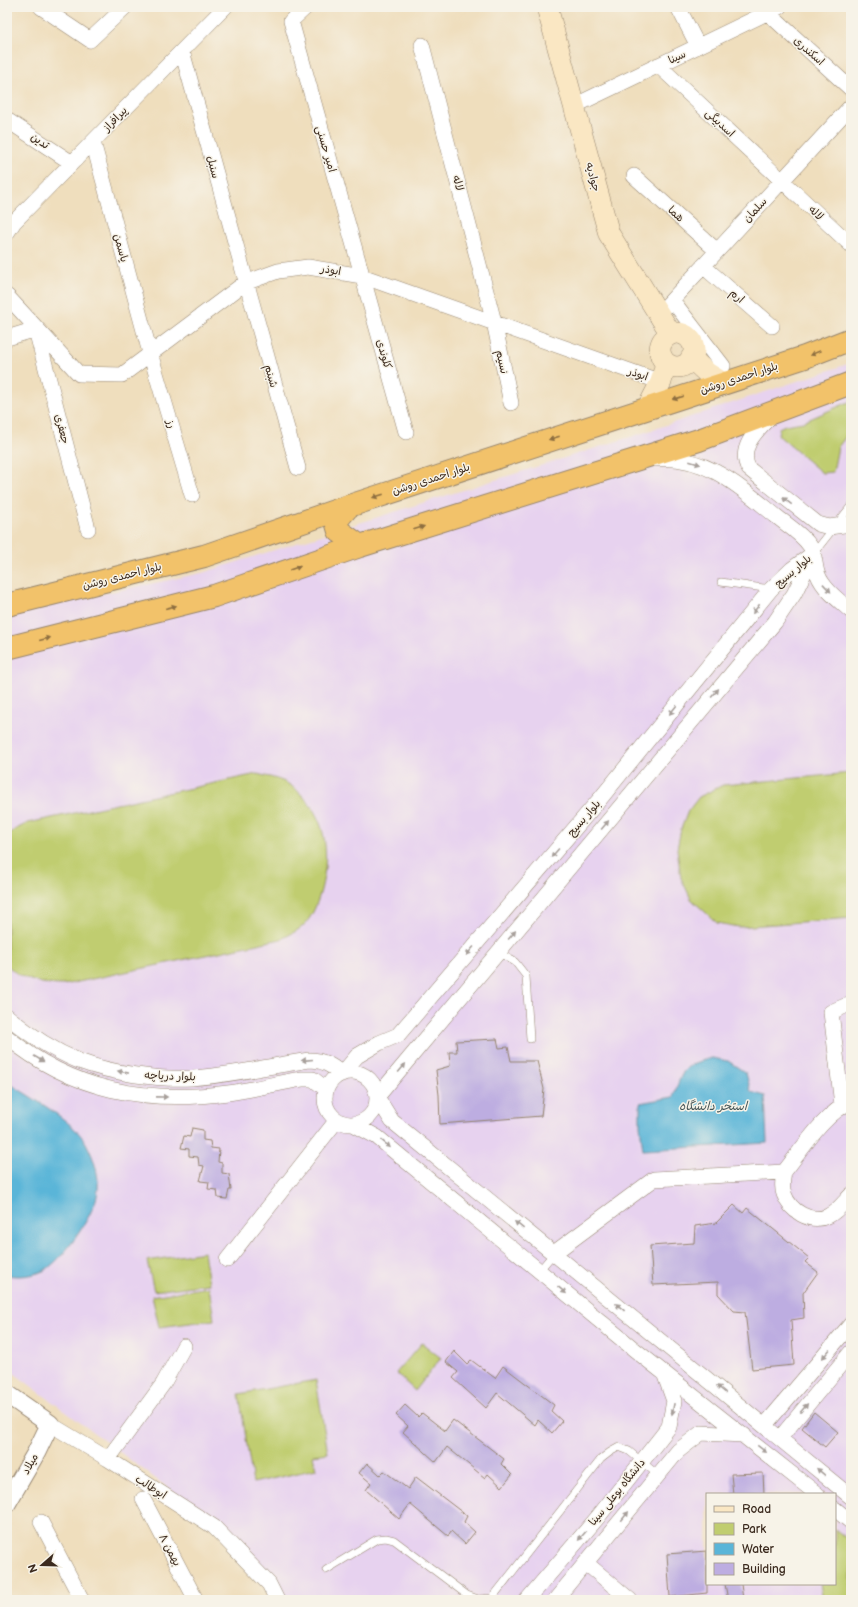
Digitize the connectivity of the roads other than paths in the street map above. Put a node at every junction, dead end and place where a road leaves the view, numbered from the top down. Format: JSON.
{"nodes":[{"id":1,"x":41,"y":7,"type":"edge"},
{"id":2,"x":125,"y":7,"type":"edge"},
{"id":3,"x":224,"y":7,"type":"edge"},
{"id":4,"x":306,"y":7,"type":"edge"},
{"id":5,"x":547,"y":7,"type":"edge"},
{"id":6,"x":678,"y":7,"type":"edge"},
{"id":7,"x":774,"y":10,"type":"edge"},
{"id":8,"x":422,"y":45,"type":"dead end"},
{"id":9,"x":698,"y":46,"type":"junction"},
{"id":10,"x":182,"y":51,"type":"junction"},
{"id":11,"x":658,"y":65,"type":"junction"},
{"id":12,"x":851,"y":89,"type":"edge"},
{"id":13,"x":574,"y":106,"type":"junction"},
{"id":14,"x":851,"y":106,"type":"edge"},
{"id":15,"x":7,"y":120,"type":"edge"},
{"id":16,"x":93,"y":142,"type":"junction"},
{"id":17,"x":72,"y":163,"type":"junction"},
{"id":18,"x":634,"y":176,"type":"dead end"},
{"id":19,"x":782,"y":181,"type":"junction"},
{"id":20,"x":9,"y":224,"type":"edge"},
{"id":21,"x":851,"y":246,"type":"edge"},
{"id":22,"x":717,"y":251,"type":"junction"},
{"id":23,"x":703,"y":266,"type":"junction"},
{"id":24,"x":362,"y":276,"type":"junction"},
{"id":25,"x":245,"y":283,"type":"junction"},
{"id":26,"x":7,"y":296,"type":"edge"},
{"id":27,"x":666,"y":307,"type":"junction"},
{"id":28,"x":494,"y":322,"type":"junction"},
{"id":29,"x":772,"y":326,"type":"dead end"},
{"id":30,"x":36,"y":329,"type":"junction"},
{"id":31,"x":671,"y":334,"type":"junction"},
{"id":32,"x":7,"y":338,"type":"edge"},
{"id":33,"x":851,"y":339,"type":"edge"},
{"id":34,"x":150,"y":354,"type":"junction"},
{"id":35,"x":691,"y":358,"type":"junction"},
{"id":36,"x":664,"y":372,"type":"junction"},
{"id":37,"x":723,"y":374,"type":"junction"},
{"id":38,"x":851,"y":384,"type":"edge"},
{"id":39,"x":511,"y":403,"type":"dead end"},
{"id":40,"x":648,"y":407,"type":"junction"},
{"id":41,"x":774,"y":413,"type":"junction"},
{"id":42,"x":406,"y":432,"type":"dead end"},
{"id":43,"x":629,"y":463,"type":"junction"},
{"id":44,"x":298,"y":468,"type":"dead end"},
{"id":45,"x":192,"y":495,"type":"dead end"},
{"id":46,"x":349,"y":506,"type":"junction"},
{"id":47,"x":851,"y":506,"type":"edge"},
{"id":48,"x":851,"y":524,"type":"edge"},
{"id":49,"x":835,"y":526,"type":"junction"},
{"id":50,"x":88,"y":528,"type":"dead end"},
{"id":51,"x":360,"y":546,"type":"junction"},
{"id":52,"x":814,"y":553,"type":"junction"},
{"id":53,"x":721,"y":582,"type":"dead end"},
{"id":54,"x":771,"y":589,"type":"junction"},
{"id":55,"x":7,"y":605,"type":"edge"},
{"id":56,"x":851,"y":611,"type":"edge"},
{"id":57,"x":7,"y":648,"type":"edge"},
{"id":58,"x":498,"y":952,"type":"junction"},
{"id":59,"x":851,"y":1005,"type":"edge"},
{"id":60,"x":7,"y":1016,"type":"edge"},
{"id":61,"x":7,"y":1038,"type":"edge"},
{"id":62,"x":530,"y":1039,"type":"dead end"},
{"id":63,"x":342,"y":1074,"type":"junction"},
{"id":64,"x":326,"y":1089,"type":"junction"},
{"id":65,"x":377,"y":1097,"type":"junction"},
{"id":66,"x":846,"y":1104,"type":"edge"},
{"id":67,"x":337,"y":1120,"type":"junction"},
{"id":68,"x":353,"y":1124,"type":"junction"},
{"id":69,"x":784,"y":1172,"type":"junction"},
{"id":70,"x":851,"y":1195,"type":"edge"},
{"id":71,"x":554,"y":1253,"type":"junction"},
{"id":72,"x":227,"y":1260,"type":"dead end"},
{"id":73,"x":539,"y":1271,"type":"junction"},
{"id":74,"x":851,"y":1324,"type":"edge"},
{"id":75,"x":184,"y":1346,"type":"dead end"},
{"id":76,"x":851,"y":1352,"type":"edge"},
{"id":77,"x":664,"y":1372,"type":"junction"},
{"id":78,"x":7,"y":1394,"type":"edge"},
{"id":79,"x":50,"y":1424,"type":"junction"},
{"id":80,"x":765,"y":1425,"type":"junction"},
{"id":81,"x":744,"y":1435,"type":"junction"},
{"id":82,"x":780,"y":1438,"type":"junction"},
{"id":83,"x":108,"y":1459,"type":"junction"},
{"id":84,"x":642,"y":1462,"type":"junction"},
{"id":85,"x":658,"y":1475,"type":"junction"},
{"id":86,"x":816,"y":1493,"type":"edge"},
{"id":87,"x":851,"y":1497,"type":"edge"},
{"id":88,"x":143,"y":1499,"type":"dead end"},
{"id":89,"x":7,"y":1503,"type":"edge"},
{"id":90,"x":836,"y":1510,"type":"edge"},
{"id":91,"x":41,"y":1522,"type":"dead end"},
{"id":92,"x":851,"y":1522,"type":"edge"},
{"id":93,"x":586,"y":1563,"type":"junction"},
{"id":94,"x":326,"y":1570,"type":"dead end"},
{"id":95,"x":82,"y":1600,"type":"edge"},
{"id":96,"x":196,"y":1600,"type":"edge"},
{"id":97,"x":277,"y":1600,"type":"edge"},
{"id":98,"x":527,"y":1600,"type":"edge"},
{"id":99,"x":555,"y":1600,"type":"edge"},
{"id":100,"x":630,"y":1600,"type":"edge"}],
"edges":[{"from":1,"to":2,"type":"street"},
{"from":3,"to":10,"type":"street","name":"پیرافراز"},
{"from":4,"to":24,"type":"street","name":"امیر حسنی"},
{"from":5,"to":13,"type":"main road","name":"جوادیه"},
{"from":6,"to":9,"type":"street"},
{"from":7,"to":9,"type":"street","name":"سینا"},
{"from":7,"to":12,"type":"street","name":"اسکندری"},
{"from":8,"to":28,"type":"street","name":"لاله"},
{"from":9,"to":11,"type":"street","name":"سینا"},
{"from":10,"to":16,"type":"street","name":"پیرافراز"},
{"from":10,"to":25,"type":"street","name":"سنبل"},
{"from":11,"to":13,"type":"street","name":"سینا"},
{"from":11,"to":19,"type":"street","name":"اسدبیگی"},
{"from":13,"to":27,"type":"main road","name":"جوادیه"},
{"from":14,"to":19,"type":"street","name":"سلمان"},
{"from":15,"to":17,"type":"street","name":"تدین"},
{"from":16,"to":17,"type":"street","name":"پیرافراز"},
{"from":16,"to":34,"type":"street","name":"یاسمن"},
{"from":17,"to":20,"type":"street","name":"پیرافراز"},
{"from":18,"to":22,"type":"street","name":"هما"},
{"from":19,"to":21,"type":"street","name":"لاله"},
{"from":19,"to":22,"type":"street","name":"سلمان"},
{"from":22,"to":23,"type":"street","name":"سلمان"},
{"from":23,"to":27,"type":"street","name":"سلمان"},
{"from":23,"to":29,"type":"street","name":"ارم"},
{"from":24,"to":25,"type":"street","name":"ابوذر"},
{"from":24,"to":28,"type":"street","name":"ابوذر"},
{"from":24,"to":42,"type":"street","name":"کلوندی"},
{"from":25,"to":34,"type":"street","name":"ابوذر"},
{"from":25,"to":44,"type":"street","name":"شبنم"},
{"from":26,"to":30,"type":"street"},
{"from":27,"to":31,"type":"main road","name":"جوادیه"},
{"from":27,"to":37,"type":"street"},
{"from":28,"to":36,"type":"street","name":"ابوذر"},
{"from":28,"to":39,"type":"street","name":"نسیم"},
{"from":30,"to":32,"type":"street"},
{"from":30,"to":34,"type":"street","name":"ابوذر"},
{"from":30,"to":50,"type":"street","name":"جعفری"},
{"from":31,"to":35,"type":"main road"},
{"from":31,"to":36,"type":"main road"},
{"from":33,"to":37,"type":"highway","name":"بلوار احمدی روشن","one_way":true},
{"from":34,"to":45,"type":"street","name":"رز"},
{"from":35,"to":36,"type":"main road"},
{"from":35,"to":37,"type":"main road"},
{"from":36,"to":40,"type":"main road"},
{"from":37,"to":40,"type":"highway","name":"بلوار احمدی روشن","one_way":true},
{"from":38,"to":41,"type":"highway"},
{"from":40,"to":46,"type":"highway","name":"بلوار احمدی روشن","one_way":true},
{"from":41,"to":43,"type":"highway"},
{"from":49,"to":41,"type":"street","one_way":true},
{"from":51,"to":43,"type":"highway","one_way":true},
{"from":43,"to":52,"type":"street","one_way":true},
{"from":46,"to":51,"type":"highway"},
{"from":46,"to":55,"type":"highway","name":"بلوار احمدی روشن"},
{"from":47,"to":49,"type":"lane"},
{"from":48,"to":49,"type":"street"},
{"from":49,"to":52,"type":"lane"},
{"from":57,"to":51,"type":"highway","one_way":true},
{"from":52,"to":54,"type":"street","name":"بلوار بسیج"},
{"from":52,"to":56,"type":"street","one_way":true},
{"from":58,"to":52,"type":"street","name":"بلوار بسیج","one_way":true},
{"from":53,"to":54,"type":"lane"},
{"from":54,"to":63,"type":"street","name":"بلوار بسیج","one_way":true},
{"from":58,"to":62,"type":"lane"},
{"from":65,"to":58,"type":"street","name":"بلوار بسیج","one_way":true},
{"from":59,"to":66,"type":"street"},
{"from":63,"to":60,"type":"street","name":"بلوار دریاچه","one_way":true},
{"from":61,"to":64,"type":"street","name":"بلوار دریاچه","one_way":true},
{"from":63,"to":64,"type":"street"},
{"from":63,"to":65,"type":"street"},
{"from":64,"to":67,"type":"street"},
{"from":65,"to":68,"type":"street"},
{"from":71,"to":65,"type":"street","one_way":true},
{"from":66,"to":69,"type":"street"},
{"from":67,"to":68,"type":"street"},
{"from":67,"to":72,"type":"street"},
{"from":68,"to":73,"type":"street","one_way":true},
{"from":69,"to":70,"type":"street"},
{"from":69,"to":71,"type":"street"},
{"from":71,"to":73,"type":"lane"},
{"from":80,"to":71,"type":"street","one_way":true},
{"from":73,"to":77,"type":"street","one_way":true},
{"from":74,"to":80,"type":"street","one_way":true},
{"from":75,"to":83,"type":"street"},
{"from":82,"to":76,"type":"street","one_way":true},
{"from":77,"to":81,"type":"street"},
{"from":77,"to":84,"type":"street","name":"دانشگاه بوعلی سینا","one_way":true},
{"from":78,"to":79,"type":"street","name":"ابوطالب"},
{"from":79,"to":83,"type":"street","name":"ابوطالب"},
{"from":79,"to":89,"type":"street","name":"میلاد"},
{"from":80,"to":82,"type":"street"},
{"from":81,"to":85,"type":"street","name":"دانشگاه بوعلی سینا"},
{"from":81,"to":86,"type":"street","one_way":true},
{"from":87,"to":82,"type":"street","one_way":true},
{"from":83,"to":97,"type":"street","name":"ابوطالب"},
{"from":84,"to":85,"type":"lane"},
{"from":84,"to":94,"type":"lane"},
{"from":84,"to":98,"type":"street","name":"دانشگاه بوعلی سینا","one_way":true},
{"from":93,"to":85,"type":"street","name":"دانشگاه بوعلی سینا","one_way":true},
{"from":88,"to":96,"type":"street","name":"بهمن ۸"},
{"from":90,"to":92,"type":"street"},
{"from":91,"to":95,"type":"street"},
{"from":93,"to":99,"type":"street","name":"دانشگاه بوعلی سینا"},
{"from":93,"to":100,"type":"street"}]}
